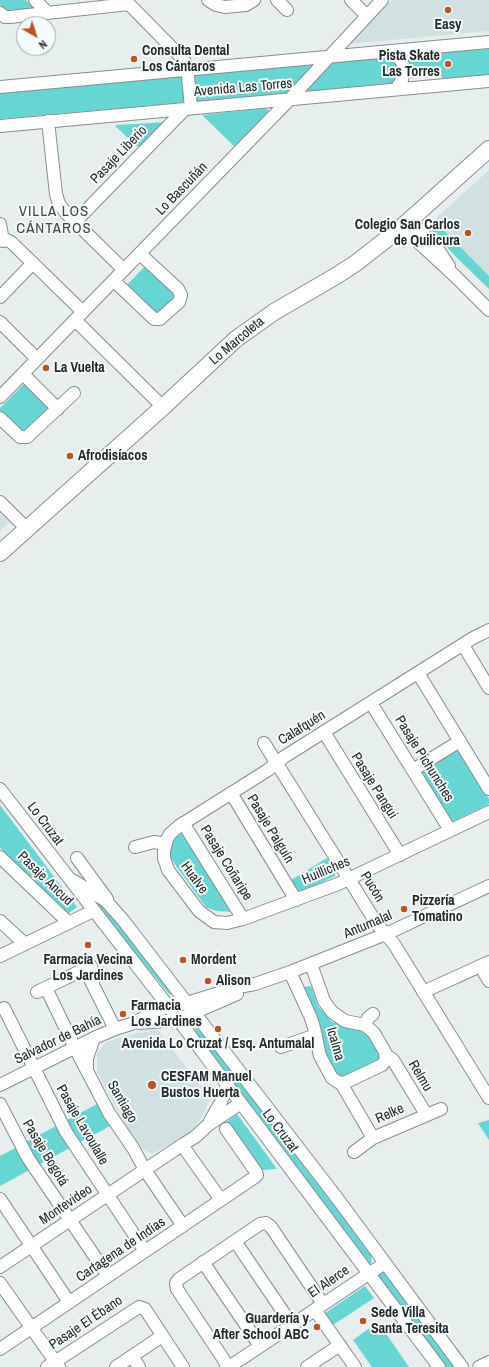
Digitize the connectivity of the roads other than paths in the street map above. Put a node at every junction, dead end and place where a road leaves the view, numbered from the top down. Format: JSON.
{"nodes":[{"id":1,"x":35,"y":0,"type":"edge"},
{"id":2,"x":208,"y":0,"type":"edge"},
{"id":3,"x":254,"y":0,"type":"edge"},
{"id":4,"x":277,"y":0,"type":"edge"},
{"id":5,"x":351,"y":0,"type":"edge"},
{"id":6,"x":382,"y":0,"type":"edge"},
{"id":7,"x":127,"y":2,"type":"edge"},
{"id":8,"x":287,"y":10,"type":"dead end"},
{"id":9,"x":47,"y":12,"type":"junction"},
{"id":10,"x":0,"y":14,"type":"edge"},
{"id":11,"x":367,"y":16,"type":"junction"},
{"id":12,"x":489,"y":42,"type":"edge"},
{"id":13,"x":392,"y":51,"type":"junction"},
{"id":14,"x":327,"y":57,"type":"junction"},
{"id":15,"x":187,"y":70,"type":"junction"},
{"id":16,"x":489,"y":81,"type":"edge"},
{"id":17,"x":0,"y":86,"type":"edge"},
{"id":18,"x":396,"y":89,"type":"junction"},
{"id":19,"x":290,"y":99,"type":"junction"},
{"id":20,"x":188,"y":108,"type":"junction"},
{"id":21,"x":48,"y":121,"type":"junction"},
{"id":22,"x":0,"y":126,"type":"edge"},
{"id":23,"x":489,"y":150,"type":"edge"},
{"id":24,"x":75,"y":222,"type":"junction"},
{"id":25,"x":0,"y":224,"type":"edge"},
{"id":26,"x":406,"y":224,"type":"junction"},
{"id":27,"x":1,"y":242,"type":"edge"},
{"id":28,"x":140,"y":254,"type":"junction"},
{"id":29,"x":33,"y":263,"type":"junction"},
{"id":30,"x":124,"y":270,"type":"junction"},
{"id":31,"x":114,"y":281,"type":"junction"},
{"id":32,"x":0,"y":297,"type":"edge"},
{"id":33,"x":489,"y":310,"type":"edge"},
{"id":34,"x":79,"y":316,"type":"junction"},
{"id":35,"x":0,"y":322,"type":"edge"},
{"id":36,"x":37,"y":359,"type":"junction"},
{"id":37,"x":23,"y":374,"type":"junction"},
{"id":38,"x":74,"y":393,"type":"dead end"},
{"id":39,"x":0,"y":397,"type":"edge"},
{"id":40,"x":164,"y":407,"type":"junction"},
{"id":41,"x":58,"y":409,"type":"junction"},
{"id":42,"x":0,"y":418,"type":"edge"},
{"id":43,"x":0,"y":502,"type":"edge"},
{"id":44,"x":27,"y":529,"type":"junction"},
{"id":45,"x":0,"y":553,"type":"edge"},
{"id":46,"x":489,"y":630,"type":"edge"},
{"id":47,"x":462,"y":645,"type":"junction"},
{"id":48,"x":418,"y":673,"type":"junction"},
{"id":49,"x":489,"y":688,"type":"edge"},
{"id":50,"x":371,"y":703,"type":"junction"},
{"id":51,"x":324,"y":732,"type":"junction"},
{"id":52,"x":460,"y":741,"type":"junction"},
{"id":53,"x":264,"y":743,"type":"dead end"},
{"id":54,"x":277,"y":763,"type":"junction"},
{"id":55,"x":413,"y":770,"type":"junction"},
{"id":56,"x":0,"y":789,"type":"edge"},
{"id":57,"x":489,"y":789,"type":"edge"},
{"id":58,"x":231,"y":793,"type":"junction"},
{"id":59,"x":488,"y":814,"type":"edge"},
{"id":60,"x":183,"y":823,"type":"junction"},
{"id":61,"x":450,"y":830,"type":"junction"},
{"id":62,"x":165,"y":844,"type":"junction"},
{"id":63,"x":135,"y":847,"type":"dead end"},
{"id":64,"x":400,"y":855,"type":"junction"},
{"id":65,"x":0,"y":857,"type":"edge"},
{"id":66,"x":77,"y":858,"type":"dead end"},
{"id":67,"x":66,"y":876,"type":"junction"},
{"id":68,"x":349,"y":878,"type":"junction"},
{"id":69,"x":489,"y":886,"type":"edge"},
{"id":70,"x":296,"y":900,"type":"junction"},
{"id":71,"x":93,"y":911,"type":"junction"},
{"id":72,"x":243,"y":919,"type":"junction"},
{"id":73,"x":0,"y":920,"type":"edge"},
{"id":74,"x":123,"y":920,"type":"junction"},
{"id":75,"x":214,"y":922,"type":"joint"},
{"id":76,"x":69,"y":923,"type":"junction"},
{"id":77,"x":386,"y":934,"type":"junction"},
{"id":78,"x":25,"y":944,"type":"junction"},
{"id":79,"x":0,"y":956,"type":"edge"},
{"id":80,"x":311,"y":964,"type":"junction"},
{"id":81,"x":485,"y":964,"type":"edge"},
{"id":82,"x":290,"y":972,"type":"junction"},
{"id":83,"x":489,"y":981,"type":"edge"},
{"id":84,"x":424,"y":992,"type":"junction"},
{"id":85,"x":168,"y":1006,"type":"junction"},
{"id":86,"x":5,"y":1007,"type":"edge"},
{"id":87,"x":191,"y":1008,"type":"junction"},
{"id":88,"x":373,"y":1014,"type":"dead end"},
{"id":89,"x":177,"y":1020,"type":"junction"},
{"id":90,"x":131,"y":1024,"type":"junction"},
{"id":91,"x":365,"y":1025,"type":"junction"},
{"id":92,"x":115,"y":1029,"type":"junction"},
{"id":93,"x":316,"y":1035,"type":"junction"},
{"id":94,"x":94,"y":1038,"type":"junction"},
{"id":95,"x":281,"y":1047,"type":"dead end"},
{"id":96,"x":74,"y":1048,"type":"junction"},
{"id":97,"x":386,"y":1056,"type":"junction"},
{"id":98,"x":34,"y":1068,"type":"junction"},
{"id":99,"x":86,"y":1070,"type":"junction"},
{"id":100,"x":341,"y":1083,"type":"junction"},
{"id":101,"x":226,"y":1084,"type":"junction"},
{"id":102,"x":485,"y":1084,"type":"edge"},
{"id":103,"x":0,"y":1085,"type":"edge"},
{"id":104,"x":489,"y":1098,"type":"edge"},
{"id":105,"x":240,"y":1103,"type":"junction"},
{"id":106,"x":0,"y":1104,"type":"edge"},
{"id":107,"x":441,"y":1109,"type":"dead end"},
{"id":108,"x":426,"y":1114,"type":"junction"},
{"id":109,"x":208,"y":1125,"type":"junction"},
{"id":110,"x":226,"y":1129,"type":"dead end"},
{"id":111,"x":373,"y":1138,"type":"junction"},
{"id":112,"x":182,"y":1145,"type":"junction"},
{"id":113,"x":134,"y":1148,"type":"junction"},
{"id":114,"x":354,"y":1152,"type":"dead end"},
{"id":115,"x":160,"y":1160,"type":"junction"},
{"id":116,"x":145,"y":1170,"type":"junction"},
{"id":117,"x":108,"y":1195,"type":"junction"},
{"id":118,"x":0,"y":1199,"type":"edge"},
{"id":119,"x":221,"y":1200,"type":"junction"},
{"id":120,"x":70,"y":1220,"type":"junction"},
{"id":121,"x":183,"y":1226,"type":"junction"},
{"id":122,"x":235,"y":1241,"type":"junction"},
{"id":123,"x":32,"y":1246,"type":"junction"},
{"id":124,"x":145,"y":1251,"type":"junction"},
{"id":125,"x":203,"y":1262,"type":"junction"},
{"id":126,"x":385,"y":1263,"type":"junction"},
{"id":127,"x":0,"y":1268,"type":"edge"},
{"id":128,"x":369,"y":1273,"type":"junction"},
{"id":129,"x":108,"y":1276,"type":"junction"},
{"id":130,"x":0,"y":1283,"type":"edge"},
{"id":131,"x":69,"y":1302,"type":"junction"},
{"id":132,"x":319,"y":1307,"type":"junction"},
{"id":133,"x":292,"y":1325,"type":"junction"},
{"id":134,"x":31,"y":1328,"type":"junction"},
{"id":135,"x":162,"y":1336,"type":"junction"},
{"id":136,"x":340,"y":1345,"type":"junction"},
{"id":137,"x":260,"y":1346,"type":"junction"},
{"id":138,"x":0,"y":1349,"type":"edge"},
{"id":139,"x":132,"y":1356,"type":"junction"},
{"id":140,"x":489,"y":1362,"type":"edge"},
{"id":141,"x":54,"y":1365,"type":"edge"},
{"id":142,"x":116,"y":1367,"type":"edge"},
{"id":143,"x":139,"y":1367,"type":"edge"},
{"id":144,"x":183,"y":1367,"type":"edge"},
{"id":145,"x":228,"y":1367,"type":"edge"},
{"id":146,"x":307,"y":1367,"type":"edge"},
{"id":147,"x":355,"y":1367,"type":"edge"},
{"id":148,"x":439,"y":1367,"type":"edge"},
{"id":149,"x":462,"y":1367,"type":"edge"},
{"id":150,"x":479,"y":1367,"type":"edge"}],
"edges":[{"from":1,"to":9,"type":"street"},
{"from":2,"to":3,"type":"street"},
{"from":4,"to":8,"type":"street"},
{"from":5,"to":11,"type":"street"},
{"from":6,"to":11,"type":"street","name":"Lo Bascuñán"},
{"from":7,"to":9,"type":"street"},
{"from":7,"to":15,"type":"street"},
{"from":9,"to":10,"type":"street"},
{"from":11,"to":14,"type":"street","name":"Lo Bascuñán"},
{"from":12,"to":13,"type":"street","name":"Avenida Las Torres"},
{"from":13,"to":14,"type":"street","name":"Avenida Las Torres"},
{"from":13,"to":18,"type":"street"},
{"from":14,"to":15,"type":"street","name":"Avenida Las Torres"},
{"from":14,"to":19,"type":"street","name":"Lo Bascuñán"},
{"from":15,"to":17,"type":"street","name":"Avenida Las Torres"},
{"from":15,"to":20,"type":"street"},
{"from":16,"to":18,"type":"street","name":"Avenida Las Torres"},
{"from":18,"to":19,"type":"street","name":"Avenida Las Torres"},
{"from":19,"to":20,"type":"street","name":"Avenida Las Torres"},
{"from":19,"to":28,"type":"street","name":"Lo Bascuñán"},
{"from":20,"to":21,"type":"street","name":"Avenida Las Torres"},
{"from":20,"to":24,"type":"street","name":"Pasaje Liberio"},
{"from":21,"to":22,"type":"street","name":"Avenida Las Torres"},
{"from":21,"to":24,"type":"street"},
{"from":23,"to":26,"type":"main road","name":"Lo Marcoleta"},
{"from":24,"to":30,"type":"street"},
{"from":25,"to":27,"type":"street"},
{"from":26,"to":33,"type":"street"},
{"from":26,"to":40,"type":"main road","name":"Lo Marcoleta"},
{"from":27,"to":29,"type":"street"},
{"from":28,"to":30,"type":"street","name":"Lo Bascuñán"},
{"from":28,"to":31,"type":"street"},
{"from":29,"to":32,"type":"street"},
{"from":29,"to":34,"type":"street"},
{"from":30,"to":31,"type":"street","name":"Lo Bascuñán"},
{"from":31,"to":34,"type":"street","name":"Lo Bascuñán"},
{"from":34,"to":36,"type":"street","name":"Lo Bascuñán"},
{"from":34,"to":40,"type":"street"},
{"from":35,"to":36,"type":"street"},
{"from":36,"to":37,"type":"street","name":"Lo Bascuñán"},
{"from":37,"to":39,"type":"street","name":"Lo Bascuñán"},
{"from":37,"to":41,"type":"street"},
{"from":38,"to":41,"type":"street"},
{"from":40,"to":44,"type":"main road","name":"Lo Marcoleta"},
{"from":41,"to":42,"type":"street"},
{"from":43,"to":44,"type":"street"},
{"from":44,"to":45,"type":"main road","name":"Lo Marcoleta"},
{"from":46,"to":47,"type":"street","name":"Calafquén"},
{"from":47,"to":48,"type":"street","name":"Calafquén"},
{"from":47,"to":49,"type":"street"},
{"from":48,"to":50,"type":"street","name":"Calafquén"},
{"from":48,"to":52,"type":"street"},
{"from":50,"to":51,"type":"street","name":"Calafquén"},
{"from":50,"to":55,"type":"street","name":"Pasaje Pichunches"},
{"from":51,"to":54,"type":"street","name":"Calafquén"},
{"from":51,"to":64,"type":"street","name":"Pasaje Pangui"},
{"from":52,"to":55,"type":"street"},
{"from":52,"to":57,"type":"street"},
{"from":53,"to":54,"type":"street","name":"Pucón"},
{"from":54,"to":58,"type":"street","name":"Calafquén"},
{"from":54,"to":68,"type":"street","name":"Pucón"},
{"from":55,"to":61,"type":"street","name":"Pasaje Pichunches"},
{"from":56,"to":67,"type":"street","name":"Lo Cruzat"},
{"from":58,"to":60,"type":"street","name":"Calafquén"},
{"from":58,"to":70,"type":"street","name":"Pasaje Palguín"},
{"from":59,"to":61,"type":"street","name":"Huilliches"},
{"from":60,"to":62,"type":"street","name":"Calafquén"},
{"from":60,"to":72,"type":"street","name":"Pasaje Coñaripe"},
{"from":61,"to":64,"type":"street","name":"Huilliches"},
{"from":62,"to":63,"type":"street"},
{"from":62,"to":75,"type":"street","name":"Hualve"},
{"from":64,"to":68,"type":"street","name":"Huilliches"},
{"from":65,"to":76,"type":"street","name":"Pasaje Ancud"},
{"from":66,"to":74,"type":"street","name":"Lo Cruzat"},
{"from":67,"to":71,"type":"street","name":"Lo Cruzat"},
{"from":67,"to":74,"type":"street","name":"Lo Cruzat"},
{"from":68,"to":70,"type":"street","name":"Huilliches"},
{"from":68,"to":77,"type":"street","name":"Pucón"},
{"from":69,"to":77,"type":"street","name":"Antumalal"},
{"from":70,"to":72,"type":"street","name":"Huilliches"},
{"from":71,"to":76,"type":"street"},
{"from":71,"to":85,"type":"street","name":"Lo Cruzat"},
{"from":72,"to":75,"type":"street","name":"Huilliches"},
{"from":73,"to":78,"type":"street"},
{"from":74,"to":87,"type":"street","name":"Lo Cruzat"},
{"from":76,"to":78,"type":"street"},
{"from":77,"to":80,"type":"street","name":"Antumalal"},
{"from":77,"to":84,"type":"street","name":"Pucón"},
{"from":78,"to":79,"type":"street"},
{"from":80,"to":82,"type":"street","name":"Antumalal"},
{"from":80,"to":91,"type":"street","name":"Icalma"},
{"from":81,"to":83,"type":"street"},
{"from":81,"to":84,"type":"street"},
{"from":82,"to":87,"type":"street","name":"Antumalal"},
{"from":82,"to":93,"type":"street","name":"Icalma"},
{"from":84,"to":102,"type":"street","name":"Pucón"},
{"from":85,"to":87,"type":"street","name":"Salvador de Bahía"},
{"from":85,"to":89,"type":"street","name":"Lo Cruzat"},
{"from":85,"to":90,"type":"street","name":"Salvador de Bahía"},
{"from":86,"to":98,"type":"street","name":"Pasaje Lavoulalle"},
{"from":87,"to":89,"type":"street","name":"Antumalal"},
{"from":87,"to":126,"type":"street","name":"Lo Cruzat"},
{"from":88,"to":91,"type":"street"},
{"from":89,"to":90,"type":"street","name":"Salvador de Bahía"},
{"from":89,"to":101,"type":"street","name":"Lo Cruzat"},
{"from":90,"to":92,"type":"street","name":"Salvador de Bahía"},
{"from":91,"to":97,"type":"street"},
{"from":92,"to":94,"type":"street","name":"Salvador de Bahía"},
{"from":92,"to":96,"type":"street","name":"Santiago"},
{"from":93,"to":95,"type":"street"},
{"from":93,"to":100,"type":"street","name":"Icalma"},
{"from":94,"to":96,"type":"street","name":"Salvador de Bahía"},
{"from":94,"to":99,"type":"street"},
{"from":96,"to":98,"type":"street","name":"Salvador de Bahía"},
{"from":96,"to":99,"type":"street","name":"Santiago"},
{"from":97,"to":100,"type":"street"},
{"from":97,"to":108,"type":"street","name":"Relmu"},
{"from":98,"to":103,"type":"street","name":"Salvador de Bahía"},
{"from":98,"to":117,"type":"street","name":"Pasaje Lavoulalle"},
{"from":99,"to":113,"type":"street","name":"Santiago"},
{"from":100,"to":111,"type":"street"},
{"from":101,"to":105,"type":"street","name":"Lo Cruzat"},
{"from":101,"to":109,"type":"street","name":"Montevideo"},
{"from":102,"to":104,"type":"street","name":"Pucón"},
{"from":105,"to":109,"type":"street","name":"Montevideo"},
{"from":105,"to":128,"type":"street","name":"Lo Cruzat"},
{"from":106,"to":120,"type":"street","name":"Pasaje Bogotá"},
{"from":107,"to":108,"type":"street","name":"Relke"},
{"from":108,"to":111,"type":"street","name":"Relke"},
{"from":109,"to":112,"type":"street","name":"Montevideo"},
{"from":110,"to":119,"type":"street","name":"Cartagena de Indias"},
{"from":111,"to":114,"type":"street","name":"Relke"},
{"from":112,"to":115,"type":"street","name":"Montevideo"},
{"from":112,"to":119,"type":"street"},
{"from":113,"to":115,"type":"street","name":"Santiago"},
{"from":113,"to":116,"type":"street","name":"Santiago"},
{"from":115,"to":116,"type":"street","name":"Montevideo"},
{"from":116,"to":117,"type":"street","name":"Montevideo"},
{"from":116,"to":121,"type":"street","name":"Santiago"},
{"from":117,"to":120,"type":"street","name":"Montevideo"},
{"from":117,"to":124,"type":"street","name":"Pasaje Lavoulalle"},
{"from":118,"to":123,"type":"street"},
{"from":119,"to":121,"type":"street","name":"Cartagena de Indias"},
{"from":120,"to":123,"type":"street","name":"Montevideo"},
{"from":120,"to":129,"type":"street","name":"Pasaje Bogotá"},
{"from":121,"to":124,"type":"street","name":"Cartagena de Indias"},
{"from":122,"to":125,"type":"street"},
{"from":122,"to":132,"type":"street"},
{"from":122,"to":133,"type":"street"},
{"from":123,"to":127,"type":"street","name":"Montevideo"},
{"from":123,"to":131,"type":"street"},
{"from":124,"to":129,"type":"street","name":"Cartagena de Indias"},
{"from":125,"to":137,"type":"street"},
{"from":125,"to":145,"type":"street"},
{"from":126,"to":128,"type":"street","name":"El Alerce"},
{"from":126,"to":149,"type":"street","name":"Lo Cruzat"},
{"from":128,"to":132,"type":"street","name":"El Alerce"},
{"from":128,"to":148,"type":"street","name":"Lo Cruzat"},
{"from":129,"to":131,"type":"street","name":"Cartagena de Indias"},
{"from":130,"to":134,"type":"street"},
{"from":131,"to":134,"type":"street","name":"Cartagena de Indias"},
{"from":132,"to":133,"type":"street","name":"El Alerce"},
{"from":132,"to":136,"type":"street"},
{"from":133,"to":137,"type":"street","name":"El Alerce"},
{"from":134,"to":138,"type":"street","name":"Cartagena de Indias"},
{"from":134,"to":141,"type":"street"},
{"from":135,"to":139,"type":"street"},
{"from":135,"to":141,"type":"street","name":"Pasaje El Ébano"},
{"from":135,"to":144,"type":"street"},
{"from":136,"to":146,"type":"street"},
{"from":136,"to":147,"type":"street"},
{"from":137,"to":145,"type":"street","name":"El Alerce"},
{"from":139,"to":142,"type":"street"},
{"from":139,"to":143,"type":"street"},
{"from":140,"to":150,"type":"street"}]}
